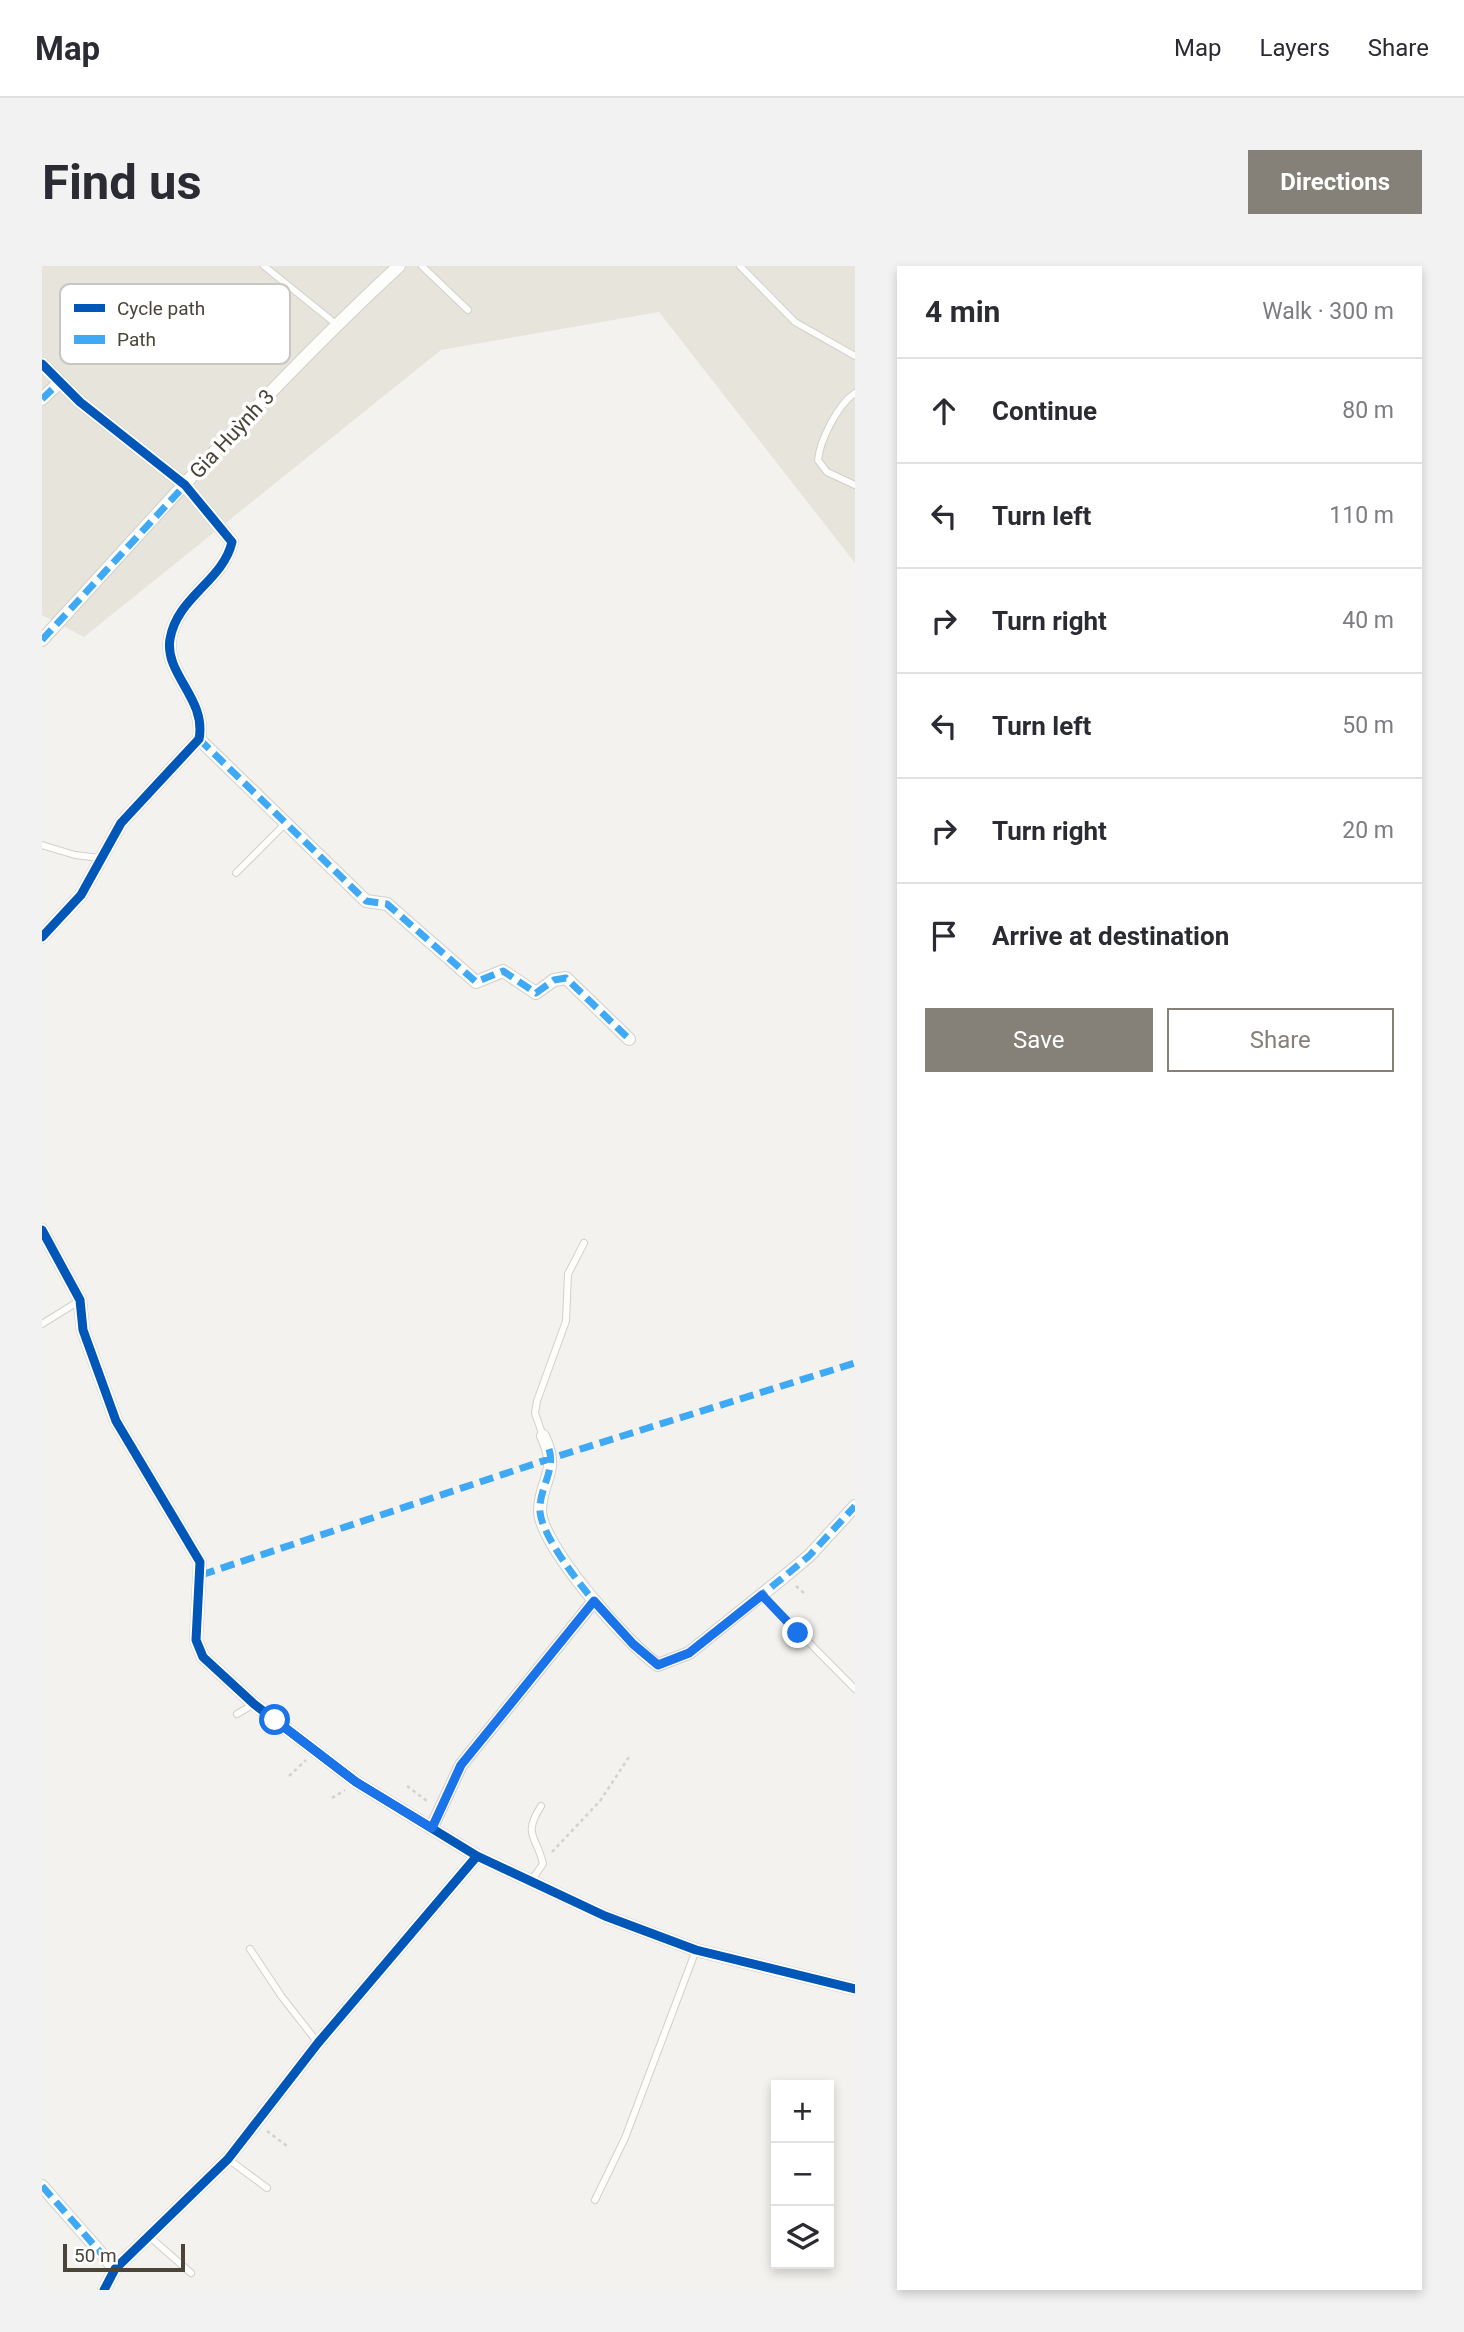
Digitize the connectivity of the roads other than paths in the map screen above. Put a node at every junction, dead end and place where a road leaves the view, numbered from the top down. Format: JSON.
{"nodes":[{"id":1,"x":264,"y":266,"type":"edge"},
{"id":2,"x":399,"y":266,"type":"edge"},
{"id":3,"x":422,"y":266,"type":"edge"},
{"id":4,"x":740,"y":266,"type":"edge"},
{"id":5,"x":286,"y":284,"type":"edge"},
{"id":6,"x":290,"y":287,"type":"edge"},
{"id":7,"x":468,"y":310,"type":"dead end"},
{"id":8,"x":336,"y":324,"type":"junction"},
{"id":9,"x":855,"y":356,"type":"edge"},
{"id":10,"x":42,"y":364,"type":"edge"},
{"id":11,"x":60,"y":382,"type":"junction"},
{"id":12,"x":855,"y":393,"type":"edge"},
{"id":13,"x":42,"y":399,"type":"edge"},
{"id":14,"x":185,"y":485,"type":"junction"},
{"id":15,"x":855,"y":485,"type":"edge"},
{"id":16,"x":42,"y":640,"type":"edge"},
{"id":17,"x":199,"y":739,"type":"junction"},
{"id":18,"x":286,"y":824,"type":"junction"},
{"id":19,"x":42,"y":845,"type":"edge"},
{"id":20,"x":100,"y":858,"type":"junction"},
{"id":21,"x":236,"y":873,"type":"dead end"},
{"id":22,"x":42,"y":937,"type":"edge"},
{"id":23,"x":629,"y":1039,"type":"dead end"},
{"id":24,"x":42,"y":1230,"type":"edge"},
{"id":25,"x":584,"y":1243,"type":"dead end"},
{"id":26,"x":80,"y":1300,"type":"junction"},
{"id":27,"x":42,"y":1324,"type":"edge"},
{"id":28,"x":543,"y":1436,"type":"joint"},
{"id":29,"x":855,"y":1506,"type":"edge"},
{"id":30,"x":762,"y":1595,"type":"junction"},
{"id":31,"x":594,"y":1601,"type":"junction"},
{"id":32,"x":855,"y":1689,"type":"edge"},
{"id":33,"x":254,"y":1704,"type":"junction"},
{"id":34,"x":237,"y":1714,"type":"dead end"},
{"id":35,"x":541,"y":1807,"type":"dead end"},
{"id":36,"x":432,"y":1828,"type":"junction"},
{"id":37,"x":477,"y":1856,"type":"junction"},
{"id":38,"x":531,"y":1881,"type":"junction"},
{"id":39,"x":250,"y":1948,"type":"dead end"},
{"id":40,"x":696,"y":1950,"type":"junction"},
{"id":41,"x":855,"y":1989,"type":"edge"},
{"id":42,"x":318,"y":2043,"type":"junction"},
{"id":43,"x":228,"y":2160,"type":"junction"},
{"id":44,"x":42,"y":2186,"type":"edge"},
{"id":45,"x":267,"y":2188,"type":"dead end"},
{"id":46,"x":595,"y":2200,"type":"dead end"},
{"id":47,"x":151,"y":2238,"type":"junction"},
{"id":48,"x":115,"y":2269,"type":"junction"},
{"id":49,"x":191,"y":2273,"type":"dead end"},
{"id":50,"x":104,"y":2290,"type":"edge"}],
"edges":[{"from":1,"to":5,"type":"lane"},
{"from":2,"to":8,"type":"street","name":"Gia Huỳnh 3"},
{"from":3,"to":7,"type":"lane"},
{"from":4,"to":9,"type":"lane"},
{"from":6,"to":8,"type":"lane"},
{"from":8,"to":14,"type":"street","name":"Gia Huỳnh 3"},
{"from":10,"to":11,"type":"street"},
{"from":11,"to":13,"type":"street"},
{"from":11,"to":14,"type":"street"},
{"from":12,"to":15,"type":"lane"},
{"from":14,"to":16,"type":"street","name":"Gia Huỳnh 3"},
{"from":14,"to":17,"type":"street"},
{"from":17,"to":18,"type":"street"},
{"from":17,"to":20,"type":"street"},
{"from":18,"to":21,"type":"lane"},
{"from":18,"to":23,"type":"street"},
{"from":19,"to":20,"type":"lane"},
{"from":20,"to":22,"type":"street"},
{"from":24,"to":26,"type":"street"},
{"from":25,"to":28,"type":"lane"},
{"from":26,"to":27,"type":"lane"},
{"from":26,"to":33,"type":"street"},
{"from":28,"to":31,"type":"street"},
{"from":29,"to":30,"type":"street"},
{"from":30,"to":31,"type":"street"},
{"from":30,"to":32,"type":"lane"},
{"from":31,"to":36,"type":"street"},
{"from":33,"to":34,"type":"lane"},
{"from":33,"to":36,"type":"street"},
{"from":35,"to":38,"type":"lane"},
{"from":36,"to":37,"type":"street"},
{"from":37,"to":38,"type":"street"},
{"from":37,"to":42,"type":"street"},
{"from":38,"to":40,"type":"street"},
{"from":39,"to":42,"type":"lane"},
{"from":40,"to":41,"type":"street"},
{"from":40,"to":46,"type":"lane"},
{"from":42,"to":43,"type":"street"},
{"from":43,"to":45,"type":"lane"},
{"from":43,"to":47,"type":"street"},
{"from":44,"to":48,"type":"street"},
{"from":47,"to":48,"type":"street"},
{"from":47,"to":49,"type":"lane"},
{"from":48,"to":50,"type":"street"}]}
